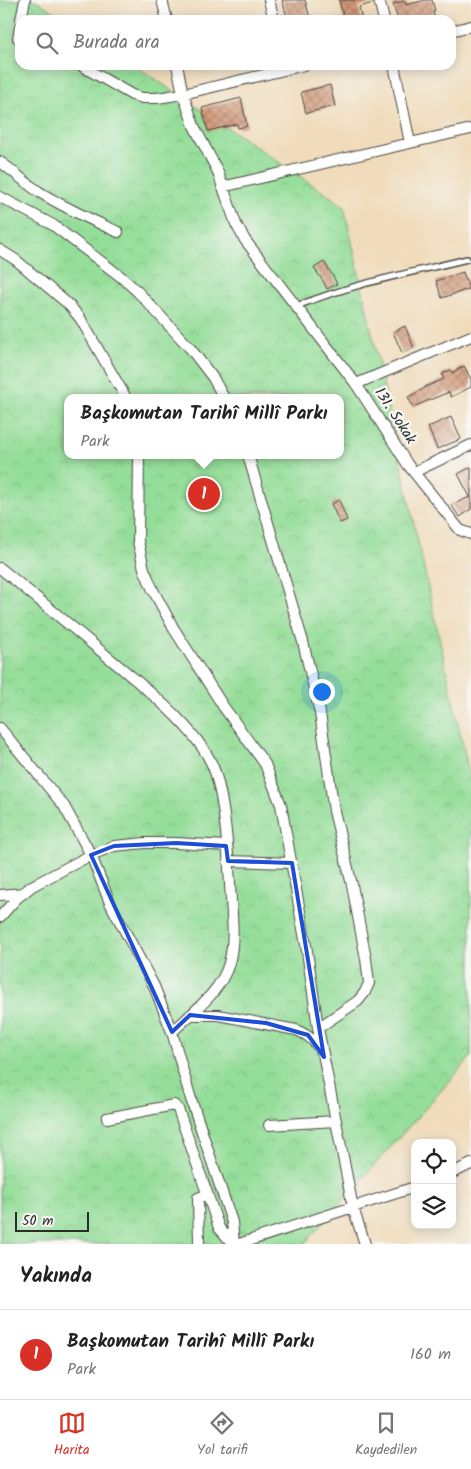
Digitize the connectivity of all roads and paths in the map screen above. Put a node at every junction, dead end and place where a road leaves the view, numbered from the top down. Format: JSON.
{"nodes":[{"id":1,"x":25,"y":0,"type":"edge"},
{"id":2,"x":162,"y":0,"type":"edge"},
{"id":3,"x":269,"y":0,"type":"edge"},
{"id":4,"x":379,"y":0,"type":"edge"},
{"id":5,"x":22,"y":15,"type":"edge"},
{"id":6,"x":166,"y":15,"type":"edge"},
{"id":7,"x":273,"y":15,"type":"edge"},
{"id":8,"x":383,"y":15,"type":"edge"},
{"id":9,"x":471,"y":26,"type":"edge"},
{"id":10,"x":456,"y":30,"type":"edge"},
{"id":11,"x":89,"y":70,"type":"edge"},
{"id":12,"x":178,"y":70,"type":"edge"},
{"id":13,"x":274,"y":70,"type":"edge"},
{"id":14,"x":395,"y":70,"type":"edge"},
{"id":15,"x":183,"y":94,"type":"junction"},
{"id":16,"x":471,"y":129,"type":"edge"},
{"id":17,"x":410,"y":143,"type":"junction"},
{"id":18,"x":0,"y":162,"type":"edge"},
{"id":19,"x":222,"y":187,"type":"junction"},
{"id":20,"x":0,"y":197,"type":"edge"},
{"id":21,"x":118,"y":232,"type":"dead end"},
{"id":22,"x":0,"y":250,"type":"edge"},
{"id":23,"x":467,"y":259,"type":"dead end"},
{"id":24,"x":296,"y":306,"type":"junction"},
{"id":25,"x":471,"y":336,"type":"edge"},
{"id":26,"x":356,"y":384,"type":"junction"},
{"id":27,"x":124,"y":394,"type":"edge"},
{"id":28,"x":222,"y":394,"type":"edge"},
{"id":29,"x":471,"y":445,"type":"edge"},
{"id":30,"x":139,"y":459,"type":"edge"},
{"id":31,"x":249,"y":459,"type":"edge"},
{"id":32,"x":414,"y":472,"type":"junction"},
{"id":33,"x":471,"y":534,"type":"edge"},
{"id":34,"x":0,"y":568,"type":"edge"},
{"id":35,"x":0,"y":728,"type":"edge"},
{"id":36,"x":226,"y":846,"type":"junction"},
{"id":37,"x":91,"y":855,"type":"junction"},
{"id":38,"x":228,"y":861,"type":"junction"},
{"id":39,"x":292,"y":863,"type":"junction"},
{"id":40,"x":24,"y":893,"type":"junction"},
{"id":41,"x":0,"y":895,"type":"edge"},
{"id":42,"x":0,"y":917,"type":"edge"},
{"id":43,"x":190,"y":1015,"type":"junction"},
{"id":44,"x":318,"y":1028,"type":"junction"},
{"id":45,"x":172,"y":1032,"type":"junction"},
{"id":46,"x":324,"y":1057,"type":"junction"},
{"id":47,"x":107,"y":1118,"type":"dead end"},
{"id":48,"x":336,"y":1122,"type":"junction"},
{"id":49,"x":269,"y":1125,"type":"dead end"},
{"id":50,"x":471,"y":1164,"type":"edge"},
{"id":51,"x":456,"y":1171,"type":"edge"},
{"id":52,"x":411,"y":1188,"type":"edge"},
{"id":53,"x":208,"y":1194,"type":"junction"},
{"id":54,"x":352,"y":1208,"type":"junction"},
{"id":55,"x":199,"y":1244,"type":"edge"},
{"id":56,"x":234,"y":1244,"type":"edge"},
{"id":57,"x":239,"y":1244,"type":"edge"},
{"id":58,"x":365,"y":1244,"type":"edge"}],
"edges":[{"from":1,"to":5,"type":"street"},
{"from":2,"to":6,"type":"street"},
{"from":3,"to":7,"type":"street"},
{"from":4,"to":8,"type":"street"},
{"from":9,"to":10,"type":"street"},
{"from":11,"to":15,"type":"street"},
{"from":12,"to":15,"type":"street"},
{"from":13,"to":15,"type":"street"},
{"from":14,"to":17,"type":"street"},
{"from":15,"to":19,"type":"street"},
{"from":16,"to":17,"type":"street"},
{"from":17,"to":19,"type":"street"},
{"from":18,"to":21,"type":"street"},
{"from":19,"to":24,"type":"street"},
{"from":20,"to":28,"type":"street"},
{"from":22,"to":27,"type":"street"},
{"from":23,"to":24,"type":"lane"},
{"from":24,"to":26,"type":"street"},
{"from":25,"to":26,"type":"street","name":"131. Sokak"},
{"from":26,"to":32,"type":"street","name":"131. Sokak"},
{"from":29,"to":32,"type":"street"},
{"from":30,"to":39,"type":"street"},
{"from":31,"to":44,"type":"street"},
{"from":32,"to":33,"type":"street","name":"131. Sokak"},
{"from":34,"to":36,"type":"street"},
{"from":35,"to":37,"type":"street"},
{"from":36,"to":37,"type":"street"},
{"from":36,"to":38,"type":"street"},
{"from":37,"to":40,"type":"street"},
{"from":37,"to":45,"type":"street"},
{"from":38,"to":39,"type":"street"},
{"from":38,"to":43,"type":"street"},
{"from":39,"to":44,"type":"street"},
{"from":40,"to":41,"type":"street"},
{"from":40,"to":42,"type":"street"},
{"from":43,"to":45,"type":"street"},
{"from":43,"to":46,"type":"street"},
{"from":44,"to":46,"type":"street"},
{"from":45,"to":56,"type":"street"},
{"from":46,"to":48,"type":"street"},
{"from":47,"to":53,"type":"street"},
{"from":48,"to":49,"type":"street"},
{"from":48,"to":54,"type":"street"},
{"from":50,"to":51,"type":"street"},
{"from":52,"to":54,"type":"street"},
{"from":53,"to":55,"type":"street"},
{"from":53,"to":56,"type":"street"},
{"from":54,"to":57,"type":"street"},
{"from":54,"to":58,"type":"street"}]}
